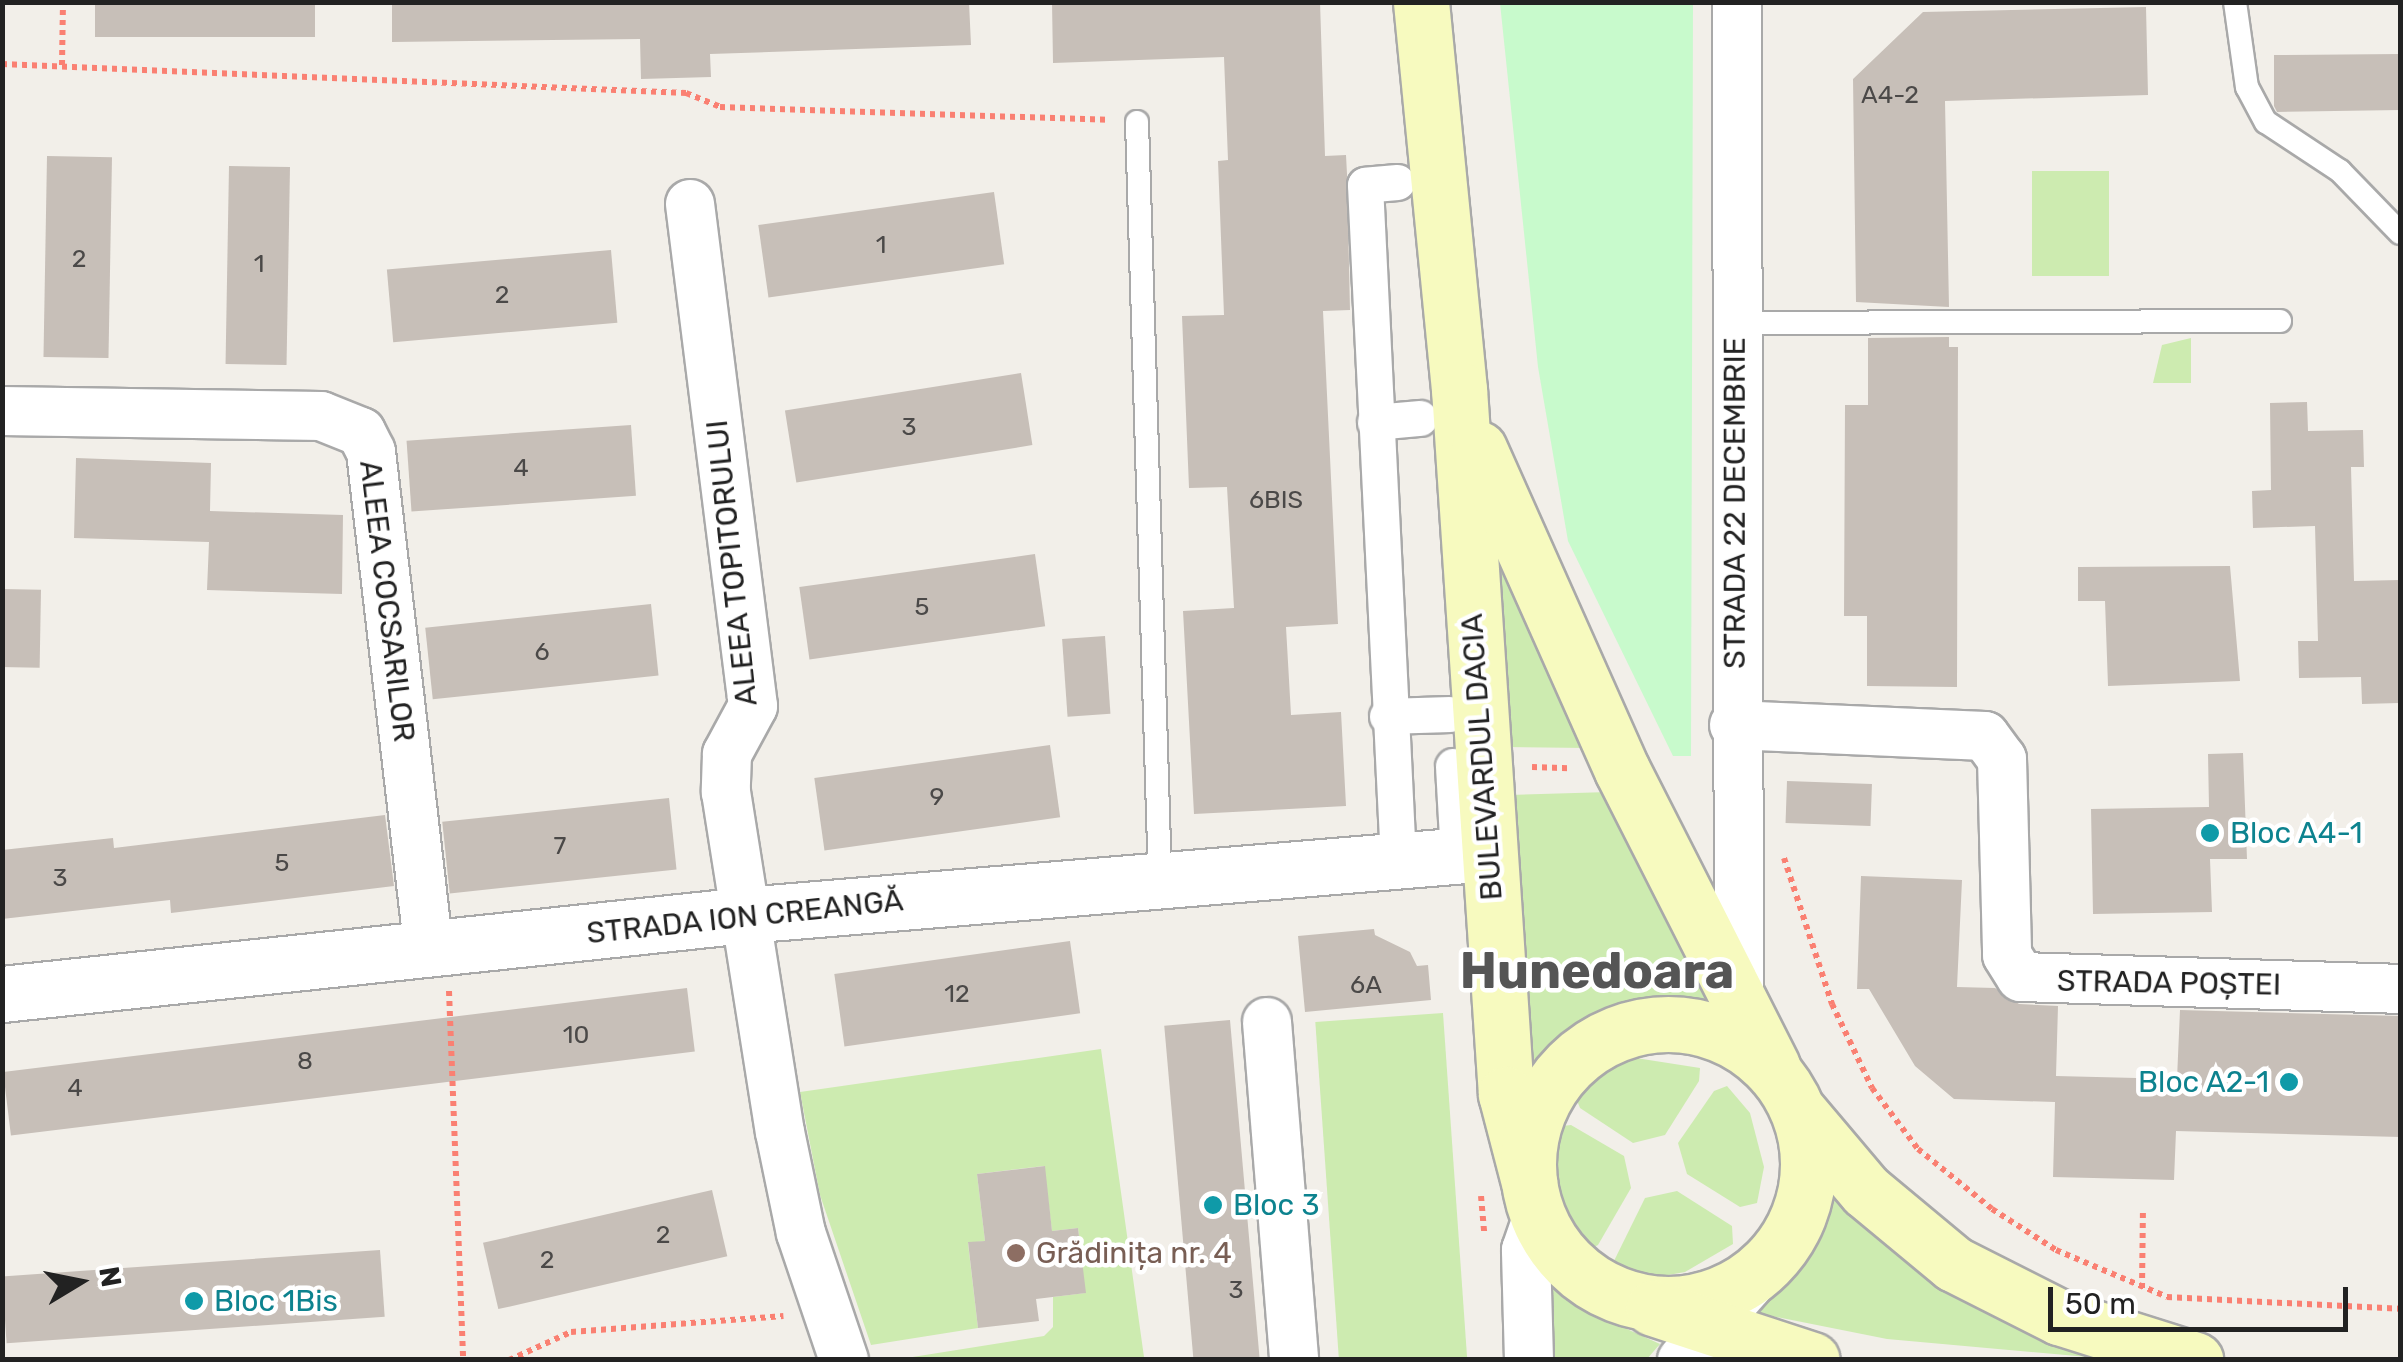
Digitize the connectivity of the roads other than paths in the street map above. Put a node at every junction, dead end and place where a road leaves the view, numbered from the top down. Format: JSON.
{"nodes":[{"id":1,"x":1421,"y":2,"type":"edge"},
{"id":2,"x":1737,"y":2,"type":"edge"},
{"id":3,"x":2235,"y":2,"type":"edge"},
{"id":4,"x":1137,"y":122,"type":"road end"},
{"id":5,"x":1398,"y":182,"type":"dead end"},
{"id":6,"x":690,"y":204,"type":"dead end"},
{"id":7,"x":2400,"y":232,"type":"edge"},
{"id":8,"x":2280,"y":321,"type":"dead end"},
{"id":9,"x":1735,"y":322,"type":"junction"},
{"id":10,"x":1440,"y":403,"type":"junction"},
{"id":11,"x":2,"y":411,"type":"edge"},
{"id":12,"x":1375,"y":422,"type":"junction"},
{"id":13,"x":1449,"y":714,"type":"dead end"},
{"id":14,"x":1387,"y":716,"type":"junction"},
{"id":15,"x":1734,"y":725,"type":"junction"},
{"id":16,"x":1474,"y":854,"type":"junction"},
{"id":17,"x":1398,"y":860,"type":"junction"},
{"id":18,"x":1160,"y":878,"type":"junction"},
{"id":19,"x":746,"y":915,"type":"junction"},
{"id":20,"x":437,"y":951,"type":"junction"},
{"id":21,"x":2400,"y":989,"type":"edge"},
{"id":22,"x":2,"y":994,"type":"edge"},
{"id":23,"x":1739,"y":1004,"type":"junction"},
{"id":24,"x":1268,"y":1022,"type":"dead end"},
{"id":25,"x":1787,"y":1092,"type":"junction"},
{"id":26,"x":1534,"y":1199,"type":"junction"},
{"id":27,"x":1762,"y":1270,"type":"junction"},
{"id":28,"x":1622,"y":1297,"type":"junction"},
{"id":29,"x":1695,"y":1344,"type":"edge"},
{"id":30,"x":844,"y":1360,"type":"edge"},
{"id":31,"x":1294,"y":1360,"type":"edge"},
{"id":32,"x":1528,"y":1360,"type":"edge"},
{"id":33,"x":1812,"y":1360,"type":"edge"},
{"id":34,"x":2195,"y":1360,"type":"edge"}],
"edges":[{"from":1,"to":10,"type":"main road","name":"BULEVARDUL DACIA"},
{"from":2,"to":9,"type":"street","name":"STRADA 22 DECEMBRIE"},
{"from":3,"to":7,"type":"lane"},
{"from":4,"to":18,"type":"lane"},
{"from":5,"to":12,"type":"street"},
{"from":6,"to":19,"type":"street","name":"ALEEA TOPITORULUI"},
{"from":8,"to":9,"type":"lane"},
{"from":9,"to":15,"type":"street","name":"STRADA 22 DECEMBRIE"},
{"from":10,"to":12,"type":"street"},
{"from":10,"to":16,"type":"main road","name":"BULEVARDUL DACIA"},
{"from":10,"to":23,"type":"main road","name":"BULEVARDUL DACIA"},
{"from":11,"to":20,"type":"street","name":"ALEEA COCSARILOR"},
{"from":12,"to":14,"type":"street"},
{"from":13,"to":14,"type":"street"},
{"from":14,"to":17,"type":"street"},
{"from":15,"to":21,"type":"street","name":"STRADA POȘTEI"},
{"from":15,"to":23,"type":"street","name":"STRADA 22 DECEMBRIE"},
{"from":16,"to":17,"type":"street","name":"STRADA ION CREANGĂ"},
{"from":16,"to":26,"type":"main road","name":"BULEVARDUL DACIA"},
{"from":17,"to":18,"type":"street","name":"STRADA ION CREANGĂ"},
{"from":18,"to":19,"type":"street","name":"STRADA ION CREANGĂ"},
{"from":19,"to":20,"type":"street","name":"STRADA ION CREANGĂ"},
{"from":19,"to":30,"type":"street","name":"ALEEA TOPITORULUI"},
{"from":20,"to":22,"type":"street","name":"STRADA ION CREANGĂ"},
{"from":23,"to":25,"type":"main road","name":"BULEVARDUL DACIA"},
{"from":24,"to":31,"type":"street"},
{"from":25,"to":26,"type":"main road"},
{"from":25,"to":27,"type":"main road"},
{"from":25,"to":34,"type":"main road","name":"BULEVARDUL DACIA"},
{"from":26,"to":28,"type":"main road"},
{"from":26,"to":32,"type":"street"},
{"from":27,"to":28,"type":"main road"},
{"from":27,"to":29,"type":"street"},
{"from":28,"to":29,"type":"main road"},
{"from":29,"to":33,"type":"main road"}]}
